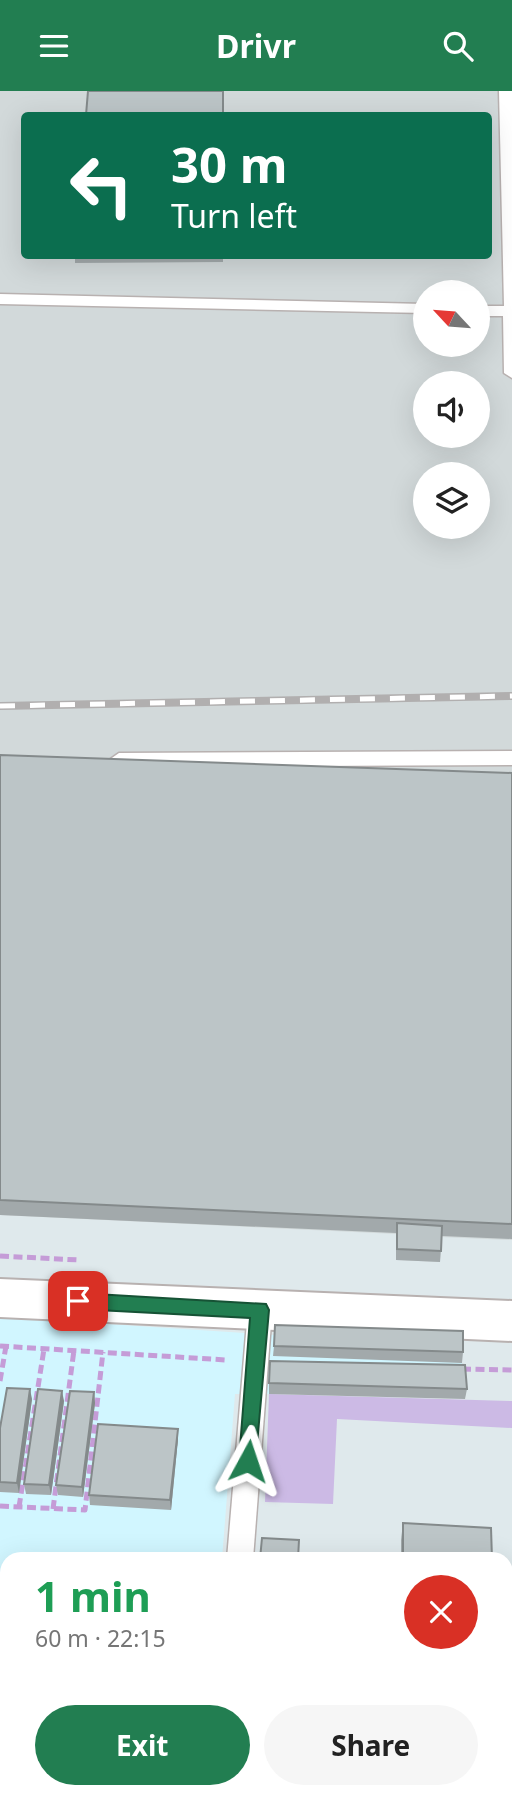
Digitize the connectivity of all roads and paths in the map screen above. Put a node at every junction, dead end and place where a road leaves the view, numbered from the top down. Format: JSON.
{"nodes":[{"id":1,"x":506,"y":91,"type":"edge"},
{"id":2,"x":0,"y":299,"type":"edge"},
{"id":3,"x":413,"y":309,"type":"edge"},
{"id":4,"x":490,"y":311,"type":"edge"},
{"id":5,"x":511,"y":311,"type":"edge"},
{"id":6,"x":512,"y":373,"type":"edge"},
{"id":7,"x":512,"y":758,"type":"edge"},
{"id":8,"x":95,"y":760,"type":"edge"},
{"id":9,"x":0,"y":1298,"type":"edge"},
{"id":10,"x":260,"y":1310,"type":"junction"},
{"id":11,"x":512,"y":1321,"type":"edge"},
{"id":12,"x":6,"y":1346,"type":"dead end"},
{"id":13,"x":44,"y":1349,"type":"dead end"},
{"id":14,"x":74,"y":1350,"type":"dead end"},
{"id":15,"x":103,"y":1352,"type":"dead end"},
{"id":16,"x":0,"y":1381,"type":"edge"},
{"id":17,"x":0,"y":1507,"type":"edge"},
{"id":18,"x":19,"y":1507,"type":"junction"},
{"id":19,"x":52,"y":1509,"type":"junction"},
{"id":20,"x":241,"y":1552,"type":"edge"}],
"edges":[{"from":1,"to":5,"type":"lane"},
{"from":2,"to":3,"type":"lane"},
{"from":4,"to":5,"type":"lane"},
{"from":5,"to":6,"type":"lane"},
{"from":7,"to":8,"type":"lane"},
{"from":9,"to":10,"type":"street"},
{"from":10,"to":11,"type":"street"},
{"from":10,"to":20,"type":"lane"},
{"from":12,"to":16,"type":"path"},
{"from":13,"to":18,"type":"path"},
{"from":14,"to":19,"type":"path"},
{"from":15,"to":19,"type":"path"},
{"from":17,"to":18,"type":"path"},
{"from":18,"to":19,"type":"path"}]}
